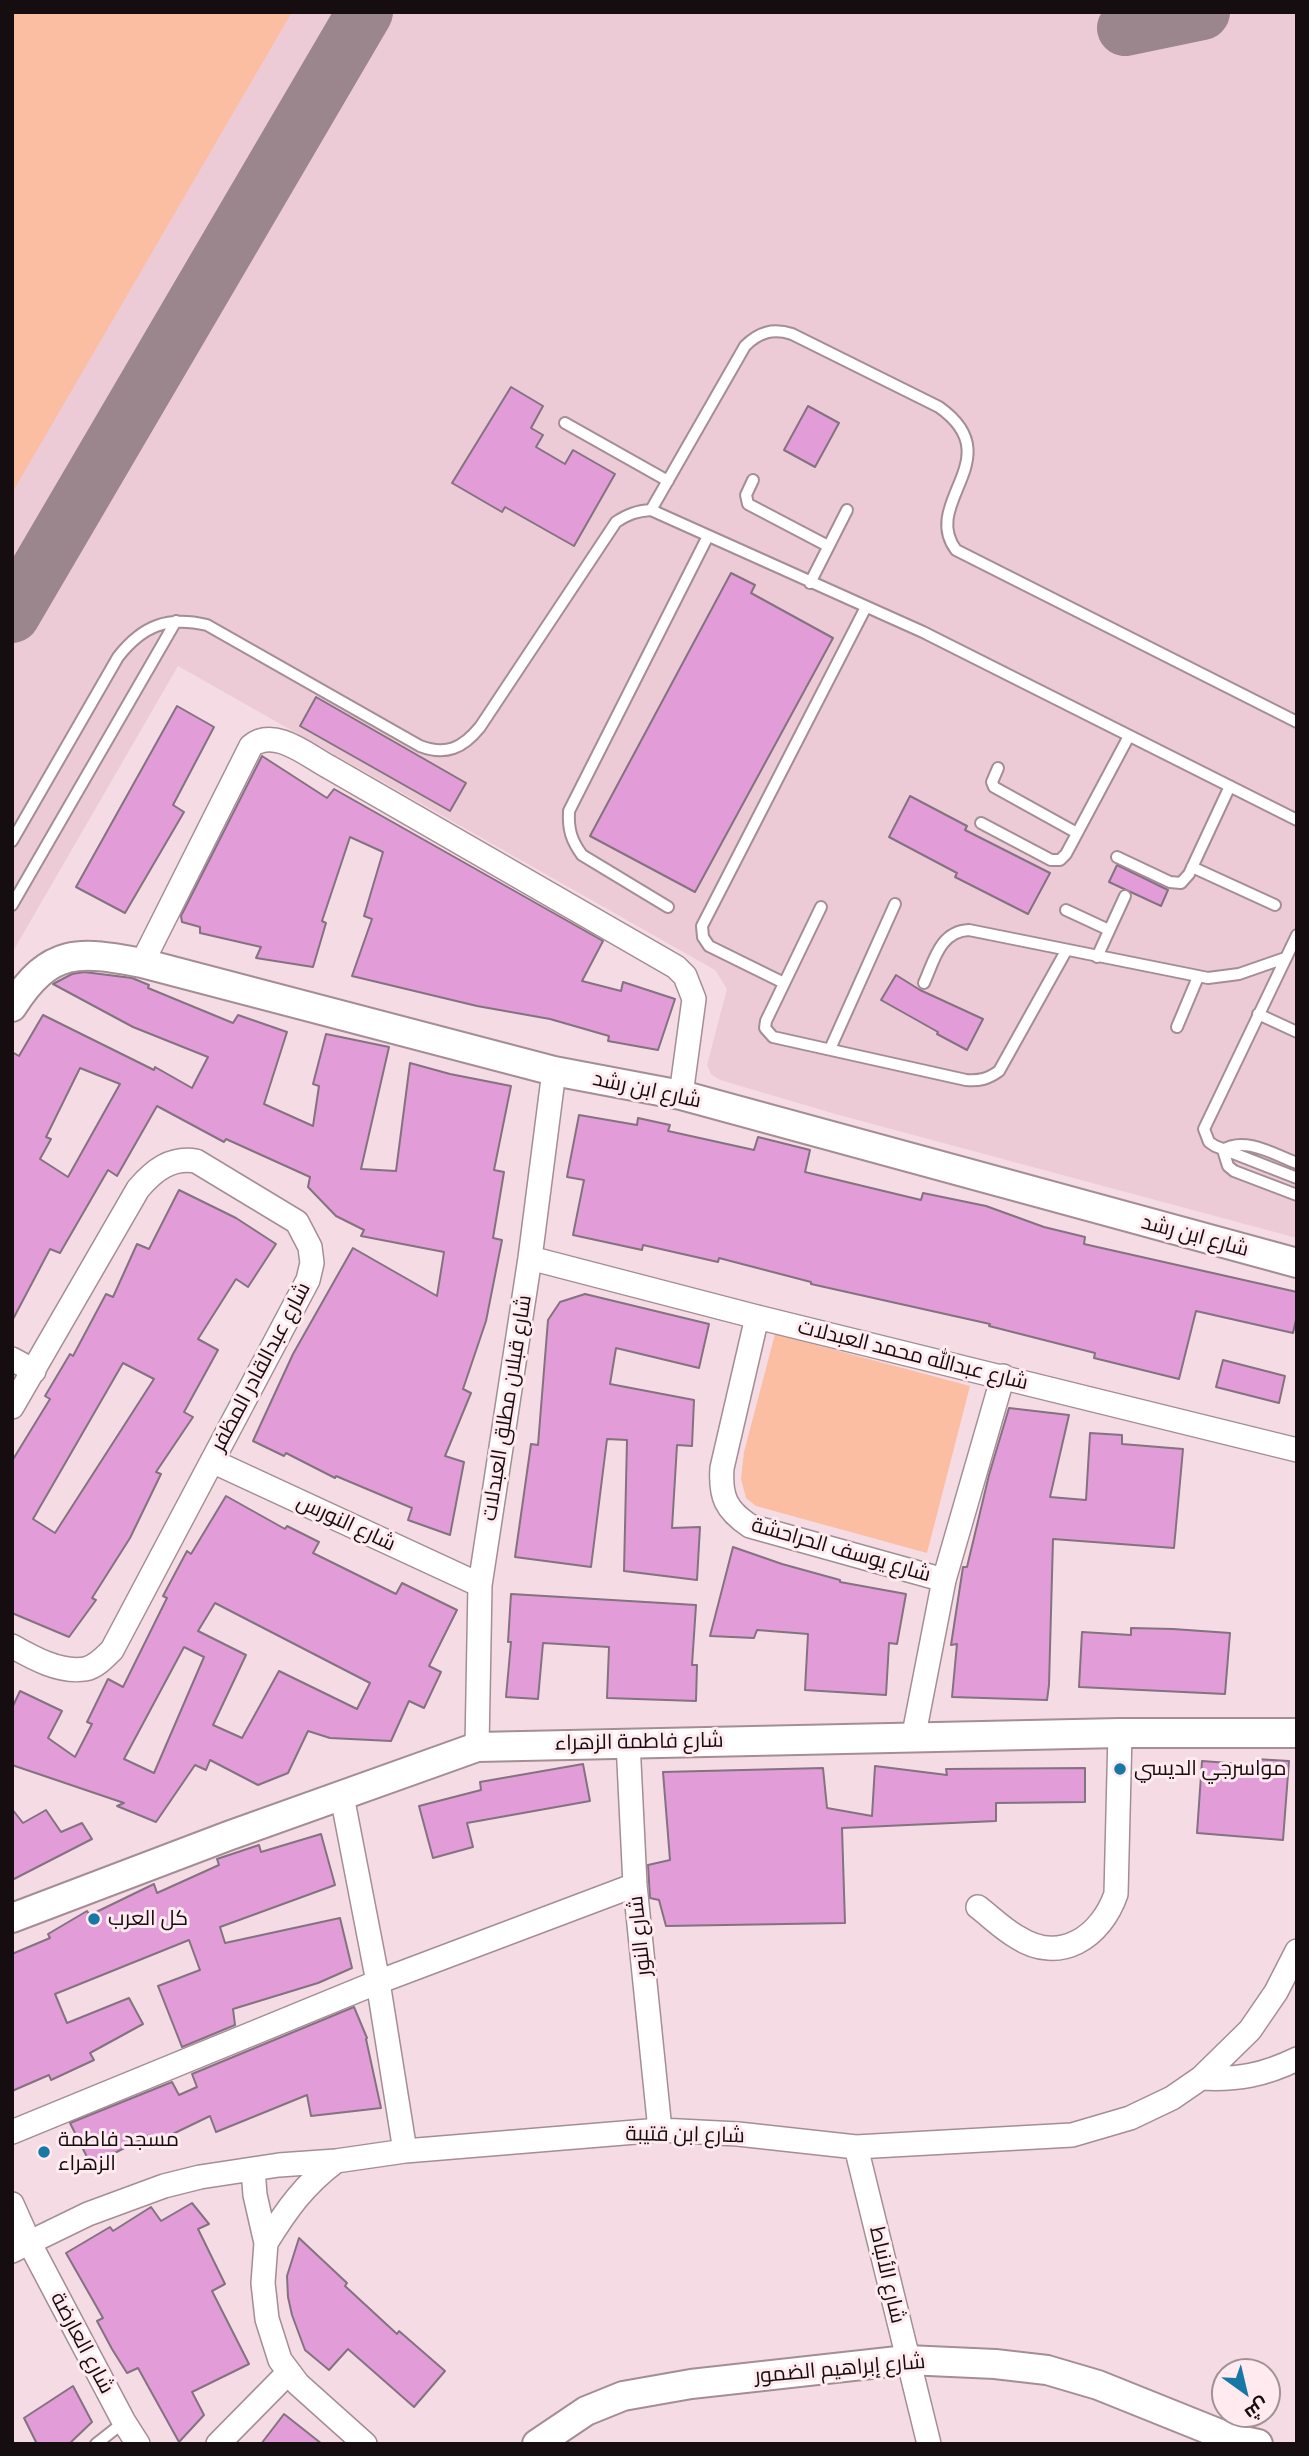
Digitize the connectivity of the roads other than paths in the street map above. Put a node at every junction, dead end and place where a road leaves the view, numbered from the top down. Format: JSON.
{"nodes":[{"id":1,"x":565,"y":423,"type":"dead end"},
{"id":2,"x":753,"y":480,"type":"dead end"},
{"id":3,"x":668,"y":481,"type":"junction"},
{"id":4,"x":651,"y":510,"type":"junction"},
{"id":5,"x":847,"y":510,"type":"dead end"},
{"id":6,"x":708,"y":536,"type":"junction"},
{"id":7,"x":828,"y":546,"type":"junction"},
{"id":8,"x":810,"y":583,"type":"junction"},
{"id":9,"x":866,"y":607,"type":"junction"},
{"id":10,"x":176,"y":621,"type":"junction"},
{"id":11,"x":1297,"y":722,"type":"edge"},
{"id":12,"x":1129,"y":736,"type":"junction"},
{"id":13,"x":998,"y":768,"type":"dead end"},
{"id":14,"x":1230,"y":786,"type":"junction"},
{"id":15,"x":1297,"y":820,"type":"edge"},
{"id":16,"x":981,"y":823,"type":"dead end"},
{"id":17,"x":1077,"y":833,"type":"junction"},
{"id":18,"x":12,"y":841,"type":"edge"},
{"id":19,"x":1117,"y":857,"type":"dead end"},
{"id":20,"x":1192,"y":867,"type":"junction"},
{"id":21,"x":1125,"y":896,"type":"dead end"},
{"id":22,"x":895,"y":904,"type":"dead end"},
{"id":23,"x":12,"y":905,"type":"edge"},
{"id":24,"x":1275,"y":905,"type":"dead end"},
{"id":25,"x":668,"y":907,"type":"dead end"},
{"id":26,"x":821,"y":908,"type":"dead end"},
{"id":27,"x":1066,"y":911,"type":"dead end"},
{"id":28,"x":1109,"y":930,"type":"junction"},
{"id":29,"x":1297,"y":935,"type":"edge"},
{"id":30,"x":1066,"y":951,"type":"junction"},
{"id":31,"x":1097,"y":957,"type":"junction"},
{"id":32,"x":1285,"y":958,"type":"junction"},
{"id":33,"x":142,"y":963,"type":"junction"},
{"id":34,"x":1198,"y":977,"type":"junction"},
{"id":35,"x":784,"y":983,"type":"junction"},
{"id":36,"x":924,"y":983,"type":"dead end"},
{"id":37,"x":12,"y":1007,"type":"edge"},
{"id":38,"x":1258,"y":1014,"type":"junction"},
{"id":39,"x":1177,"y":1027,"type":"dead end"},
{"id":40,"x":1297,"y":1032,"type":"edge"},
{"id":41,"x":830,"y":1049,"type":"junction"},
{"id":42,"x":554,"y":1071,"type":"junction"},
{"id":43,"x":681,"y":1095,"type":"junction"},
{"id":44,"x":1223,"y":1150,"type":"junction"},
{"id":45,"x":1297,"y":1163,"type":"edge"},
{"id":46,"x":1297,"y":1178,"type":"edge"},
{"id":47,"x":1297,"y":1195,"type":"edge"},
{"id":48,"x":530,"y":1258,"type":"junction"},
{"id":49,"x":1297,"y":1264,"type":"edge"},
{"id":50,"x":757,"y":1317,"type":"junction"},
{"id":51,"x":12,"y":1359,"type":"edge"},
{"id":52,"x":34,"y":1371,"type":"junction"},
{"id":53,"x":1003,"y":1376,"type":"junction"},
{"id":54,"x":12,"y":1407,"type":"edge"},
{"id":55,"x":1297,"y":1450,"type":"edge"},
{"id":56,"x":212,"y":1461,"type":"junction"},
{"id":57,"x":944,"y":1580,"type":"junction"},
{"id":58,"x":480,"y":1584,"type":"junction"},
{"id":59,"x":12,"y":1646,"type":"edge"},
{"id":60,"x":1120,"y":1733,"type":"junction"},
{"id":61,"x":1297,"y":1733,"type":"edge"},
{"id":62,"x":913,"y":1739,"type":"junction"},
{"id":63,"x":628,"y":1742,"type":"junction"},
{"id":64,"x":477,"y":1746,"type":"junction"},
{"id":65,"x":342,"y":1796,"type":"junction"},
{"id":66,"x":635,"y":1885,"type":"junction"},
{"id":67,"x":978,"y":1907,"type":"dead end"},
{"id":68,"x":12,"y":1918,"type":"edge"},
{"id":69,"x":1297,"y":1951,"type":"edge"},
{"id":70,"x":378,"y":1982,"type":"junction"},
{"id":71,"x":1297,"y":2059,"type":"edge"},
{"id":72,"x":1201,"y":2078,"type":"junction"},
{"id":73,"x":660,"y":2130,"type":"junction"},
{"id":74,"x":12,"y":2133,"type":"edge"},
{"id":75,"x":856,"y":2147,"type":"junction"},
{"id":76,"x":405,"y":2151,"type":"junction"},
{"id":77,"x":336,"y":2161,"type":"junction"},
{"id":78,"x":253,"y":2169,"type":"junction"},
{"id":79,"x":12,"y":2204,"type":"edge"},
{"id":80,"x":266,"y":2243,"type":"junction"},
{"id":81,"x":20,"y":2246,"type":"edge"},
{"id":82,"x":907,"y":2360,"type":"junction"},
{"id":83,"x":288,"y":2373,"type":"junction"},
{"id":84,"x":124,"y":2422,"type":"junction"},
{"id":85,"x":1233,"y":2441,"type":"edge"},
{"id":86,"x":96,"y":2444,"type":"edge"},
{"id":87,"x":138,"y":2444,"type":"edge"},
{"id":88,"x":218,"y":2444,"type":"edge"},
{"id":89,"x":365,"y":2444,"type":"edge"},
{"id":90,"x":537,"y":2444,"type":"edge"},
{"id":91,"x":929,"y":2444,"type":"edge"},
{"id":92,"x":1258,"y":2444,"type":"edge"}],
"edges":[{"from":1,"to":3,"type":"lane"},
{"from":2,"to":7,"type":"lane"},
{"from":3,"to":4,"type":"lane"},
{"from":3,"to":11,"type":"lane"},
{"from":4,"to":6,"type":"lane"},
{"from":4,"to":10,"type":"lane"},
{"from":5,"to":7,"type":"lane"},
{"from":6,"to":8,"type":"lane"},
{"from":6,"to":25,"type":"lane"},
{"from":7,"to":8,"type":"lane"},
{"from":8,"to":9,"type":"lane"},
{"from":9,"to":12,"type":"lane"},
{"from":9,"to":35,"type":"lane"},
{"from":10,"to":18,"type":"lane"},
{"from":10,"to":23,"type":"lane"},
{"from":12,"to":14,"type":"lane"},
{"from":12,"to":17,"type":"lane"},
{"from":13,"to":17,"type":"lane"},
{"from":14,"to":15,"type":"lane"},
{"from":14,"to":20,"type":"lane"},
{"from":16,"to":17,"type":"lane"},
{"from":19,"to":20,"type":"lane"},
{"from":20,"to":24,"type":"lane"},
{"from":21,"to":28,"type":"lane"},
{"from":22,"to":41,"type":"lane"},
{"from":26,"to":35,"type":"lane"},
{"from":27,"to":28,"type":"lane"},
{"from":28,"to":31,"type":"lane"},
{"from":29,"to":32,"type":"lane"},
{"from":30,"to":31,"type":"lane"},
{"from":30,"to":36,"type":"lane"},
{"from":30,"to":41,"type":"lane"},
{"from":31,"to":34,"type":"lane"},
{"from":32,"to":34,"type":"lane"},
{"from":32,"to":38,"type":"lane"},
{"from":33,"to":37,"type":"street","name":"شارع ابن رشد"},
{"from":33,"to":42,"type":"street","name":"شارع ابن رشد"},
{"from":33,"to":43,"type":"street"},
{"from":34,"to":39,"type":"lane"},
{"from":35,"to":41,"type":"lane"},
{"from":38,"to":40,"type":"lane"},
{"from":38,"to":44,"type":"lane"},
{"from":42,"to":43,"type":"street","name":"شارع ابن رشد"},
{"from":42,"to":48,"type":"street","name":"شارع قبلان مطلق العبدلات"},
{"from":43,"to":49,"type":"street","name":"شارع ابن رشد"},
{"from":44,"to":45,"type":"lane"},
{"from":44,"to":46,"type":"lane"},
{"from":44,"to":47,"type":"lane"},
{"from":48,"to":50,"type":"street","name":"شارع عبدالله محمد العبدلات"},
{"from":48,"to":58,"type":"street","name":"شارع قبلان مطلق العبدلات"},
{"from":50,"to":53,"type":"street","name":"شارع عبدالله محمد العبدلات"},
{"from":50,"to":57,"type":"street","name":"شارع يوسف الحراحشة"},
{"from":51,"to":52,"type":"street"},
{"from":52,"to":54,"type":"street","name":"شارع عبدالقادر المظفر"},
{"from":52,"to":56,"type":"street","name":"شارع عبدالقادر المظفر"},
{"from":53,"to":55,"type":"street","name":"شارع عبدالله محمد العبدلات"},
{"from":53,"to":57,"type":"street"},
{"from":56,"to":58,"type":"street","name":"شارع النورس"},
{"from":56,"to":59,"type":"street","name":"شارع عبدالقادر المظفر"},
{"from":57,"to":62,"type":"street"},
{"from":58,"to":64,"type":"street","name":"شارع قبلان مطلق العبدلات"},
{"from":60,"to":61,"type":"street","name":"شارع فاطمة الزهراء"},
{"from":60,"to":62,"type":"street","name":"شارع فاطمة الزهراء"},
{"from":60,"to":67,"type":"street"},
{"from":62,"to":63,"type":"street","name":"شارع فاطمة الزهراء"},
{"from":63,"to":64,"type":"street","name":"شارع فاطمة الزهراء"},
{"from":63,"to":66,"type":"street","name":"شارع النور"},
{"from":64,"to":65,"type":"street","name":"شارع فاطمة الزهراء"},
{"from":65,"to":68,"type":"street","name":"شارع فاطمة الزهراء"},
{"from":65,"to":70,"type":"street"},
{"from":66,"to":70,"type":"street"},
{"from":66,"to":73,"type":"street","name":"شارع النور"},
{"from":69,"to":72,"type":"street","name":"شارع ابن قتيبة"},
{"from":70,"to":74,"type":"street"},
{"from":70,"to":76,"type":"street"},
{"from":71,"to":72,"type":"street"},
{"from":72,"to":75,"type":"street","name":"شارع ابن قتيبة"},
{"from":73,"to":75,"type":"street","name":"شارع ابن قتيبة"},
{"from":73,"to":76,"type":"street","name":"شارع ابن قتيبة"},
{"from":75,"to":82,"type":"street","name":"شارع الأنباط"},
{"from":76,"to":77,"type":"street","name":"شارع ابن قتيبة"},
{"from":77,"to":78,"type":"street","name":"شارع ابن قتيبة"},
{"from":77,"to":80,"type":"street"},
{"from":78,"to":80,"type":"street"},
{"from":78,"to":81,"type":"street","name":"شارع ابن قتيبة"},
{"from":79,"to":81,"type":"street","name":"شارع العارضة"},
{"from":80,"to":83,"type":"street"},
{"from":81,"to":84,"type":"street","name":"شارع العارضة"},
{"from":82,"to":85,"type":"street","name":"شارع إبراهيم الضمور"},
{"from":82,"to":90,"type":"street","name":"شارع إبراهيم الضمور"},
{"from":82,"to":91,"type":"street","name":"شارع الأنباط"},
{"from":83,"to":88,"type":"street"},
{"from":83,"to":89,"type":"street"},
{"from":84,"to":86,"type":"lane"},
{"from":84,"to":87,"type":"street","name":"شارع العارضة"},
{"from":85,"to":92,"type":"street","name":"شارع إبراهيم الضمور"}]}
